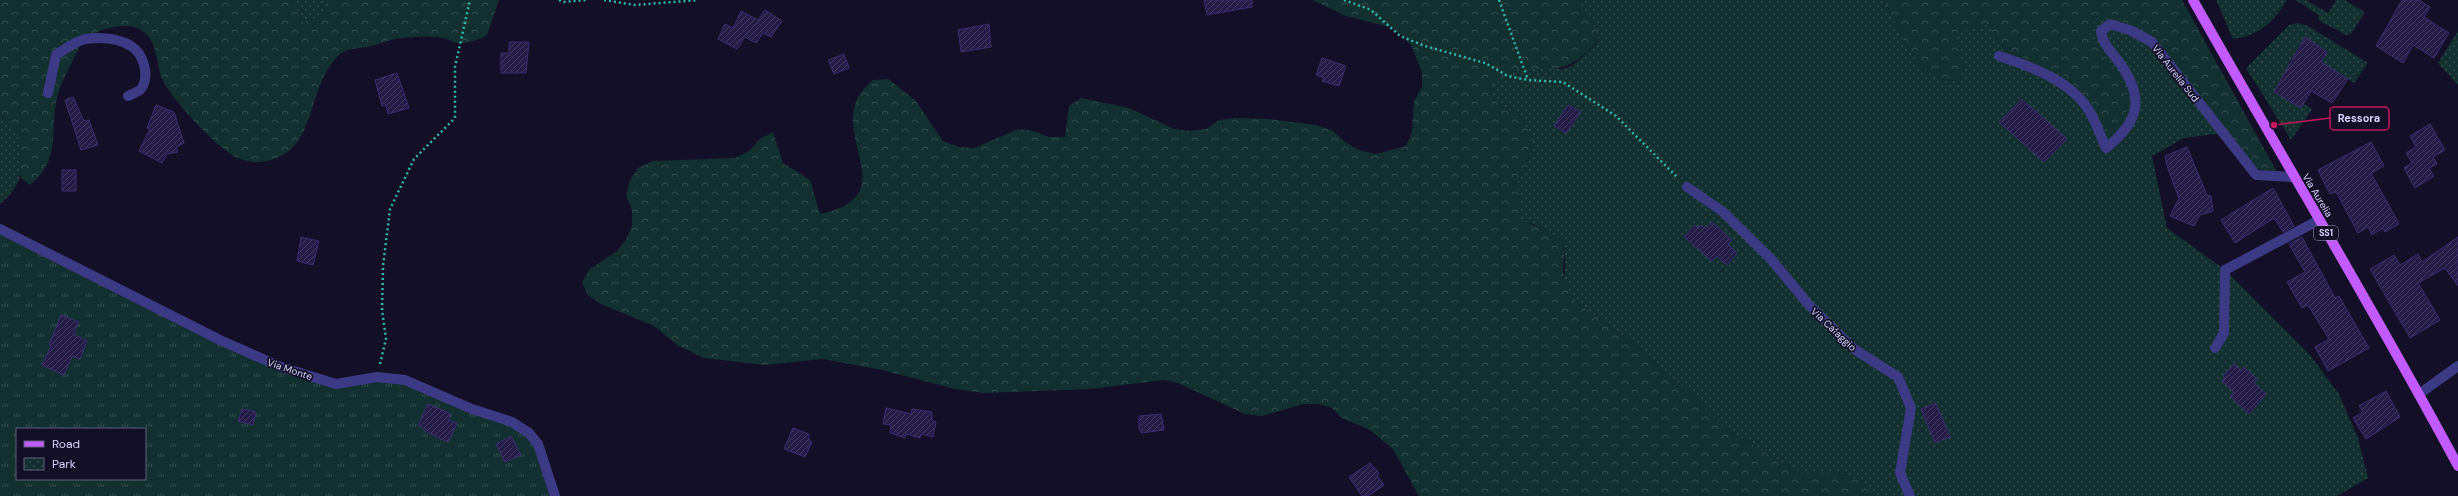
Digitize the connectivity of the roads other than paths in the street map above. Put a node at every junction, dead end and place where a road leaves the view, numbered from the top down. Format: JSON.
{"nodes":[{"id":1,"x":2193,"y":0,"type":"edge"},
{"id":2,"x":1999,"y":56,"type":"dead end"},
{"id":3,"x":48,"y":93,"type":"dead end"},
{"id":4,"x":128,"y":96,"type":"dead end"},
{"id":5,"x":2293,"y":177,"type":"junction"},
{"id":6,"x":1687,"y":187,"type":"road end"},
{"id":7,"x":2319,"y":220,"type":"junction"},
{"id":8,"x":0,"y":229,"type":"edge"},
{"id":9,"x":2215,"y":348,"type":"dead end"},
{"id":10,"x":2458,"y":366,"type":"edge"},
{"id":11,"x":2419,"y":394,"type":"junction"},
{"id":12,"x":2458,"y":466,"type":"edge"},
{"id":13,"x":555,"y":496,"type":"edge"},
{"id":14,"x":1910,"y":496,"type":"edge"}],
"edges":[{"from":1,"to":5,"type":"main road","name":"Via Aurelia","number":"SS1"},
{"from":2,"to":5,"type":"street","name":"Via Aurelia Sud"},
{"from":3,"to":4,"type":"street"},
{"from":5,"to":7,"type":"main road","name":"Via Aurelia","number":"SS1"},
{"from":6,"to":14,"type":"street","name":"Via Cafaggio"},
{"from":7,"to":9,"type":"street"},
{"from":7,"to":11,"type":"main road","name":"Via Aurelia","number":"SS1"},
{"from":8,"to":13,"type":"street","name":"Via Monte"},
{"from":10,"to":11,"type":"street"},
{"from":11,"to":12,"type":"main road","name":"Via Aurelia","number":"SS1"}]}
